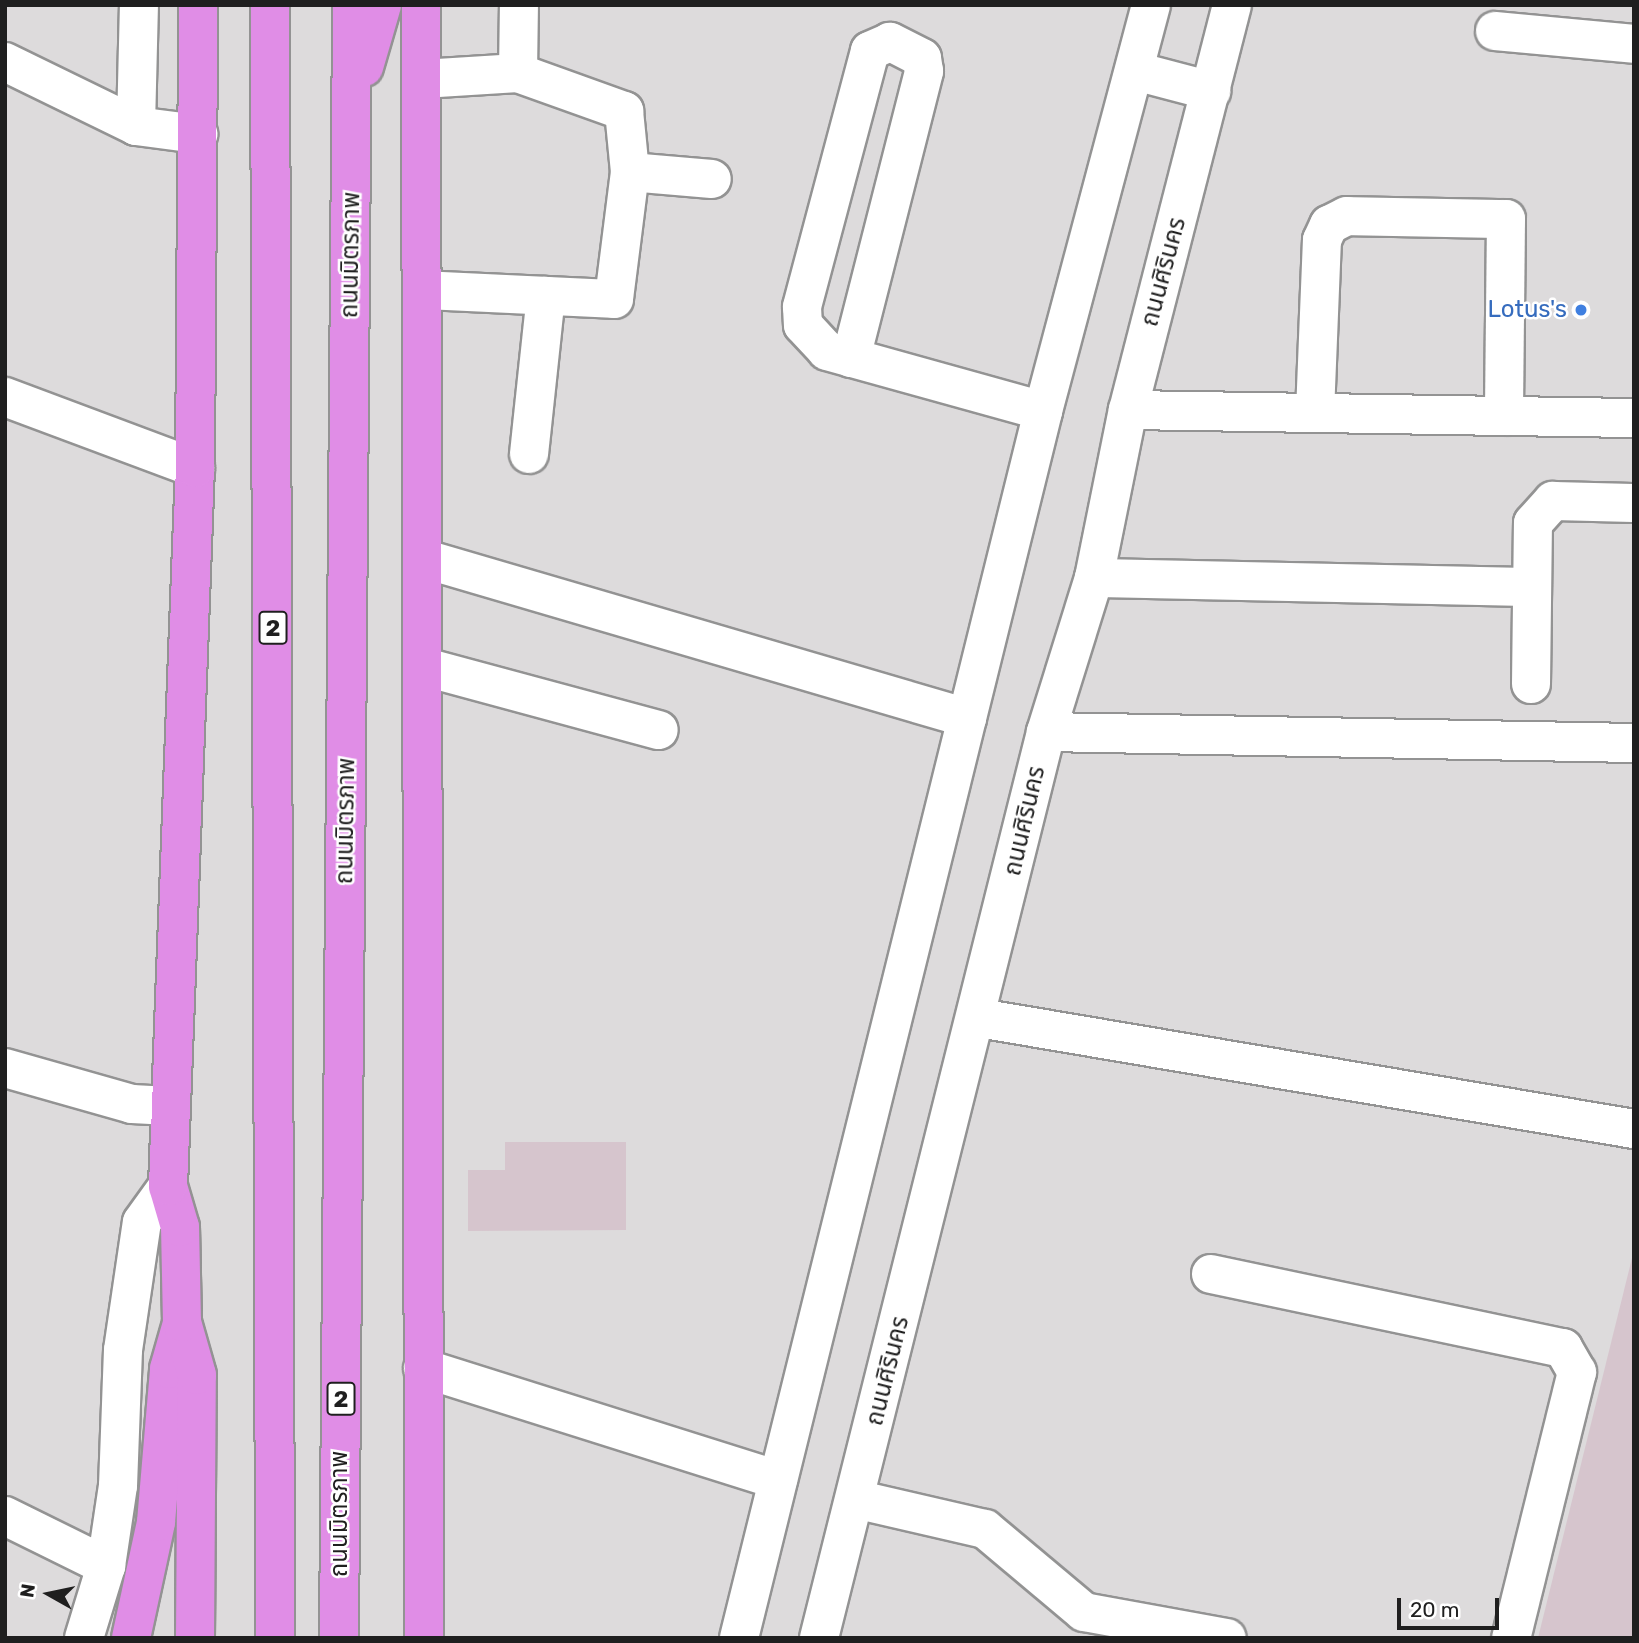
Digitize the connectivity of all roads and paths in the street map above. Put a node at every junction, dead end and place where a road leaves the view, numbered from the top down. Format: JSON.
{"nodes":[{"id":1,"x":139,"y":5,"type":"edge"},
{"id":2,"x":198,"y":5,"type":"edge"},
{"id":3,"x":270,"y":5,"type":"edge"},
{"id":4,"x":352,"y":5,"type":"edge"},
{"id":5,"x":382,"y":5,"type":"edge"},
{"id":6,"x":421,"y":5,"type":"edge"},
{"id":7,"x":519,"y":5,"type":"edge"},
{"id":8,"x":1151,"y":5,"type":"edge"},
{"id":9,"x":1232,"y":5,"type":"edge"},
{"id":10,"x":1495,"y":31,"type":"dead end"},
{"id":11,"x":1634,"y":44,"type":"edge"},
{"id":12,"x":5,"y":62,"type":"edge"},
{"id":13,"x":1135,"y":71,"type":"junction"},
{"id":14,"x":518,"y":73,"type":"junction"},
{"id":15,"x":422,"y":79,"type":"junction"},
{"id":16,"x":1211,"y":91,"type":"junction"},
{"id":17,"x":353,"y":106,"type":"junction"},
{"id":18,"x":136,"y":126,"type":"junction"},
{"id":19,"x":198,"y":134,"type":"junction"},
{"id":20,"x":630,"y":172,"type":"junction"},
{"id":21,"x":712,"y":179,"type":"dead end"},
{"id":22,"x":423,"y":290,"type":"junction"},
{"id":23,"x":546,"y":296,"type":"junction"},
{"id":24,"x":850,"y":358,"type":"junction"},
{"id":25,"x":5,"y":397,"type":"edge"},
{"id":26,"x":1128,"y":410,"type":"junction"},
{"id":27,"x":1043,"y":411,"type":"junction"},
{"id":28,"x":1315,"y":413,"type":"junction"},
{"id":29,"x":1504,"y":416,"type":"junction"},
{"id":30,"x":1634,"y":418,"type":"edge"},
{"id":31,"x":529,"y":454,"type":"dead end"},
{"id":32,"x":195,"y":468,"type":"junction"},
{"id":33,"x":1634,"y":503,"type":"edge"},
{"id":34,"x":425,"y":559,"type":"junction"},
{"id":35,"x":1094,"y":578,"type":"junction"},
{"id":36,"x":1532,"y":587,"type":"junction"},
{"id":37,"x":425,"y":667,"type":"junction"},
{"id":38,"x":1531,"y":684,"type":"dead end"},
{"id":39,"x":967,"y":718,"type":"junction"},
{"id":40,"x":659,"y":730,"type":"dead end"},
{"id":41,"x":1046,"y":732,"type":"junction"},
{"id":42,"x":1634,"y":743,"type":"edge"},
{"id":43,"x":979,"y":1018,"type":"junction"},
{"id":44,"x":5,"y":1068,"type":"edge"},
{"id":45,"x":170,"y":1106,"type":"junction"},
{"id":46,"x":1634,"y":1129,"type":"edge"},
{"id":47,"x":168,"y":1186,"type":"junction"},
{"id":48,"x":1211,"y":1274,"type":"dead end"},
{"id":49,"x":182,"y":1322,"type":"junction"},
{"id":50,"x":423,"y":1368,"type":"junction"},
{"id":51,"x":778,"y":1480,"type":"junction"},
{"id":52,"x":855,"y":1499,"type":"junction"},
{"id":53,"x":5,"y":1516,"type":"edge"},
{"id":54,"x":106,"y":1566,"type":"junction"},
{"id":55,"x":84,"y":1638,"type":"edge"},
{"id":56,"x":131,"y":1638,"type":"edge"},
{"id":57,"x":195,"y":1638,"type":"edge"},
{"id":58,"x":275,"y":1638,"type":"edge"},
{"id":59,"x":339,"y":1638,"type":"edge"},
{"id":60,"x":424,"y":1638,"type":"edge"},
{"id":61,"x":739,"y":1638,"type":"edge"},
{"id":62,"x":819,"y":1638,"type":"edge"},
{"id":63,"x":1227,"y":1638,"type":"edge"},
{"id":64,"x":1511,"y":1638,"type":"edge"}],
"edges":[{"from":1,"to":18,"type":"street"},
{"from":2,"to":19,"type":"highway"},
{"from":3,"to":58,"type":"highway","number":"2"},
{"from":4,"to":17,"type":"highway","name":"ถนนมิตรภาพ","number":"2"},
{"from":5,"to":17,"type":"highway"},
{"from":6,"to":15,"type":"highway"},
{"from":7,"to":14,"type":"street"},
{"from":8,"to":13,"type":"street"},
{"from":9,"to":16,"type":"street","name":"ถนนศิรินคร"},
{"from":10,"to":11,"type":"street"},
{"from":12,"to":18,"type":"street"},
{"from":13,"to":16,"type":"street"},
{"from":13,"to":27,"type":"street"},
{"from":14,"to":15,"type":"street"},
{"from":14,"to":20,"type":"street"},
{"from":15,"to":22,"type":"highway"},
{"from":16,"to":26,"type":"street","name":"ถนนศิรินคร"},
{"from":17,"to":59,"type":"highway","name":"ถนนมิตรภาพ","number":"2"},
{"from":18,"to":19,"type":"street"},
{"from":19,"to":32,"type":"highway"},
{"from":20,"to":21,"type":"street"},
{"from":20,"to":23,"type":"street"},
{"from":22,"to":23,"type":"street"},
{"from":22,"to":34,"type":"highway"},
{"from":23,"to":31,"type":"street"},
{"from":24,"to":24,"type":"street"},
{"from":24,"to":27,"type":"street"},
{"from":25,"to":32,"type":"street"},
{"from":26,"to":28,"type":"street"},
{"from":26,"to":35,"type":"street","name":"ถนนศิรินคร"},
{"from":27,"to":39,"type":"street"},
{"from":28,"to":29,"type":"street"},
{"from":28,"to":29,"type":"street"},
{"from":29,"to":30,"type":"street"},
{"from":32,"to":45,"type":"highway"},
{"from":33,"to":36,"type":"street"},
{"from":34,"to":37,"type":"highway"},
{"from":34,"to":39,"type":"street"},
{"from":35,"to":36,"type":"street"},
{"from":35,"to":41,"type":"street","name":"ถนนศิรินคร"},
{"from":36,"to":38,"type":"street"},
{"from":37,"to":40,"type":"street"},
{"from":37,"to":50,"type":"highway"},
{"from":39,"to":51,"type":"street"},
{"from":41,"to":42,"type":"street"},
{"from":41,"to":43,"type":"street","name":"ถนนศิรินคร"},
{"from":43,"to":46,"type":"street"},
{"from":43,"to":52,"type":"street","name":"ถนนศิรินคร"},
{"from":44,"to":45,"type":"street"},
{"from":45,"to":47,"type":"highway"},
{"from":47,"to":49,"type":"highway"},
{"from":47,"to":54,"type":"street"},
{"from":48,"to":64,"type":"street"},
{"from":49,"to":56,"type":"highway"},
{"from":49,"to":57,"type":"highway"},
{"from":50,"to":51,"type":"street"},
{"from":50,"to":60,"type":"highway"},
{"from":51,"to":61,"type":"street"},
{"from":52,"to":62,"type":"street","name":"ถนนศิรินคร"},
{"from":52,"to":63,"type":"street"},
{"from":53,"to":54,"type":"street"},
{"from":54,"to":55,"type":"street"}]}
